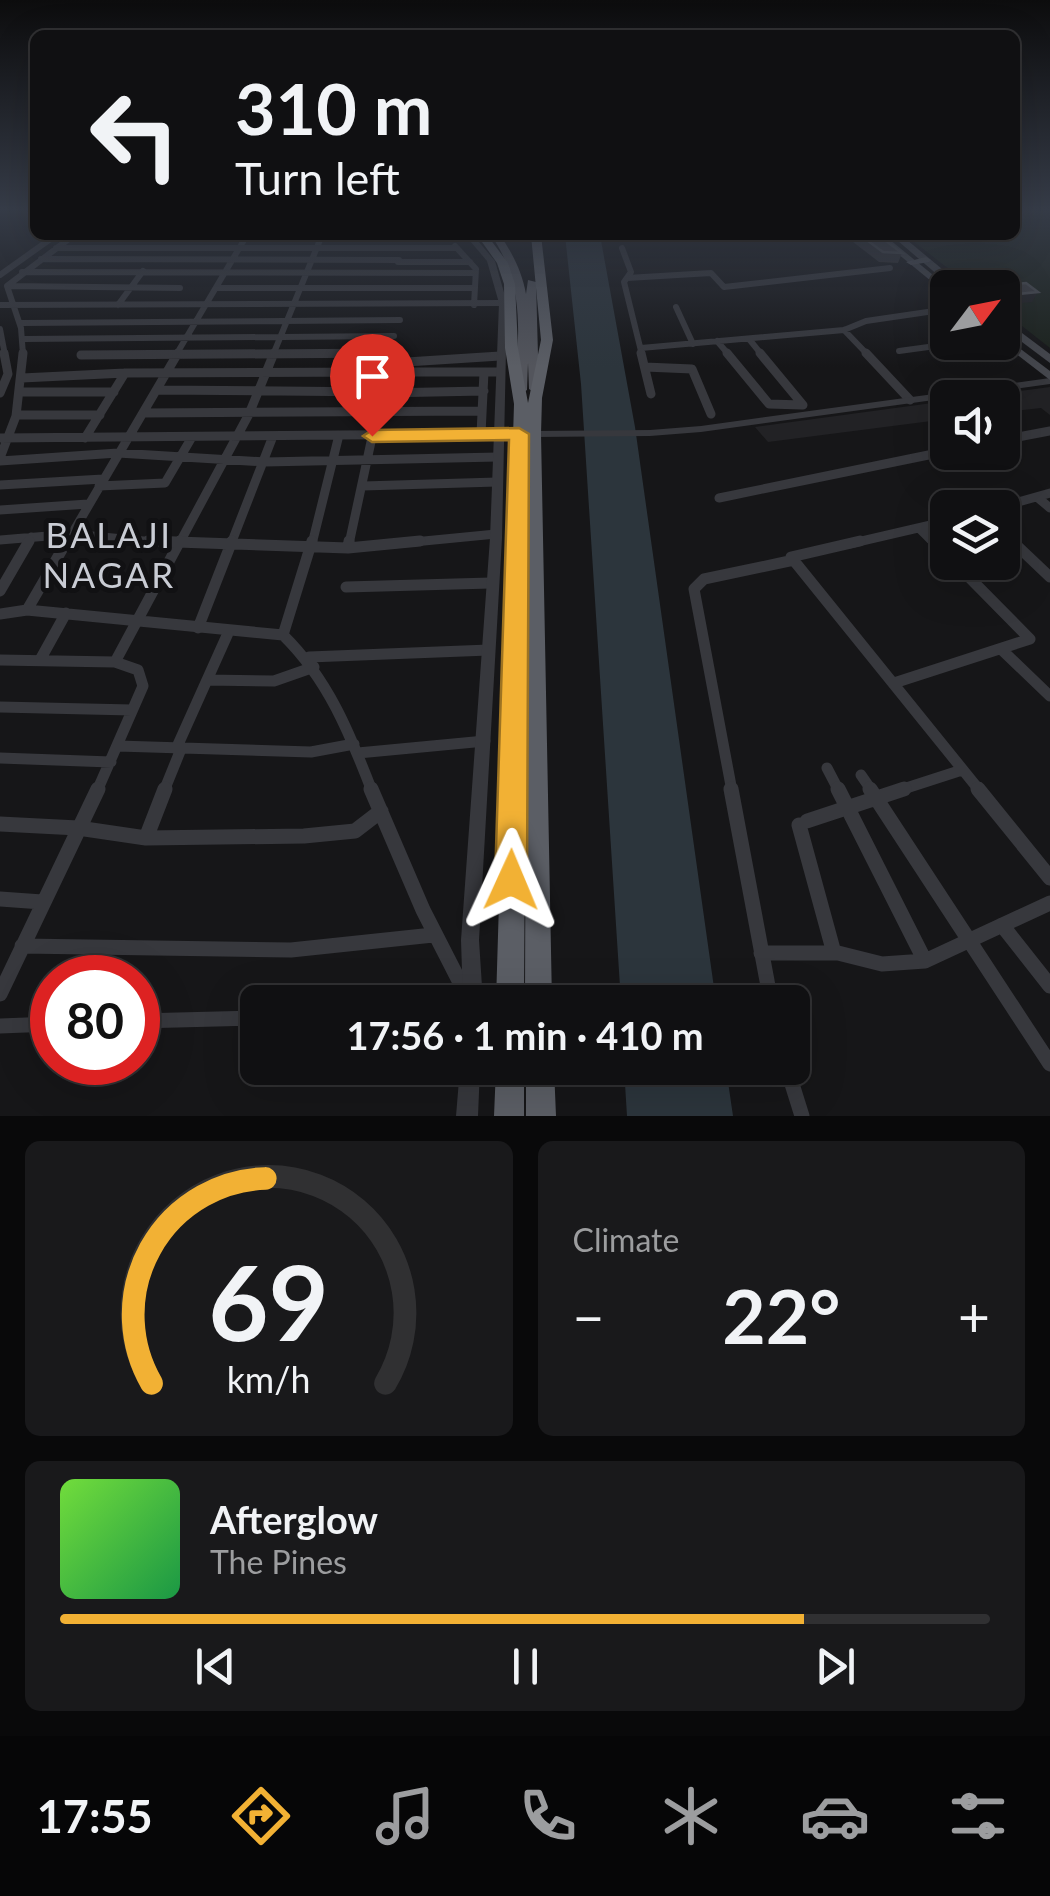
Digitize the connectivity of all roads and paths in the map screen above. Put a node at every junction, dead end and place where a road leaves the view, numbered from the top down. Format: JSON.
{"nodes":[{"id":1,"x":35,"y":263,"type":"edge"},
{"id":2,"x":85,"y":263,"type":"edge"},
{"id":3,"x":150,"y":263,"type":"edge"},
{"id":4,"x":230,"y":263,"type":"edge"},
{"id":5,"x":311,"y":263,"type":"edge"},
{"id":6,"x":397,"y":263,"type":"edge"},
{"id":7,"x":470,"y":263,"type":"edge"},
{"id":8,"x":492,"y":263,"type":"edge"},
{"id":9,"x":502,"y":263,"type":"edge"},
{"id":10,"x":514,"y":263,"type":"edge"},
{"id":11,"x":524,"y":263,"type":"edge"},
{"id":12,"x":538,"y":263,"type":"edge"},
{"id":13,"x":628,"y":263,"type":"edge"},
{"id":14,"x":890,"y":268,"type":"dead end"},
{"id":15,"x":22,"y":272,"type":"junction"},
{"id":16,"x":75,"y":273,"type":"junction"},
{"id":17,"x":142,"y":273,"type":"junction"},
{"id":18,"x":475,"y":273,"type":"junction"},
{"id":19,"x":188,"y":274,"type":"junction"},
{"id":20,"x":224,"y":274,"type":"junction"},
{"id":21,"x":307,"y":274,"type":"junction"},
{"id":22,"x":394,"y":274,"type":"junction"},
{"id":23,"x":628,"y":278,"type":"junction"},
{"id":24,"x":8,"y":286,"type":"junction"},
{"id":25,"x":64,"y":286,"type":"junction"},
{"id":26,"x":131,"y":287,"type":"junction"},
{"id":27,"x":302,"y":287,"type":"junction"},
{"id":28,"x":390,"y":287,"type":"junction"},
{"id":29,"x":180,"y":288,"type":"junction"},
{"id":30,"x":216,"y":288,"type":"junction"},
{"id":31,"x":473,"y":288,"type":"junction"},
{"id":32,"x":120,"y":303,"type":"junction"},
{"id":33,"x":52,"y":304,"type":"junction"},
{"id":34,"x":171,"y":304,"type":"junction"},
{"id":35,"x":474,"y":304,"type":"junction"},
{"id":36,"x":502,"y":304,"type":"junction"},
{"id":37,"x":207,"y":306,"type":"junction"},
{"id":38,"x":386,"y":306,"type":"junction"},
{"id":39,"x":403,"y":306,"type":"junction"},
{"id":40,"x":294,"y":307,"type":"junction"},
{"id":41,"x":0,"y":308,"type":"edge"},
{"id":42,"x":676,"y":308,"type":"dead end"},
{"id":43,"x":15,"y":309,"type":"junction"},
{"id":44,"x":930,"y":312,"type":"edge"},
{"id":45,"x":196,"y":319,"type":"junction"},
{"id":46,"x":106,"y":320,"type":"junction"},
{"id":47,"x":400,"y":320,"type":"junction"},
{"id":48,"x":288,"y":322,"type":"junction"},
{"id":49,"x":21,"y":323,"type":"junction"},
{"id":50,"x":0,"y":329,"type":"edge"},
{"id":51,"x":844,"y":330,"type":"junction"},
{"id":52,"x":190,"y":336,"type":"junction"},
{"id":53,"x":394,"y":336,"type":"junction"},
{"id":54,"x":1020,"y":336,"type":"edge"},
{"id":55,"x":282,"y":337,"type":"junction"},
{"id":56,"x":749,"y":338,"type":"junction"},
{"id":57,"x":24,"y":339,"type":"junction"},
{"id":58,"x":92,"y":339,"type":"junction"},
{"id":59,"x":717,"y":342,"type":"junction"},
{"id":60,"x":693,"y":344,"type":"junction"},
{"id":61,"x":930,"y":347,"type":"edge"},
{"id":62,"x":640,"y":348,"type":"junction"},
{"id":63,"x":899,"y":351,"type":"dead end"},
{"id":64,"x":274,"y":352,"type":"junction"},
{"id":65,"x":179,"y":353,"type":"junction"},
{"id":66,"x":1020,"y":353,"type":"edge"},
{"id":67,"x":81,"y":354,"type":"junction"},
{"id":68,"x":500,"y":356,"type":"junction"},
{"id":69,"x":1050,"y":360,"type":"edge"},
{"id":70,"x":389,"y":365,"type":"junction"},
{"id":71,"x":645,"y":367,"type":"junction"},
{"id":72,"x":1037,"y":367,"type":"junction"},
{"id":73,"x":484,"y":372,"type":"junction"},
{"id":74,"x":500,"y":372,"type":"junction"},
{"id":75,"x":126,"y":373,"type":"junction"},
{"id":76,"x":70,"y":374,"type":"junction"},
{"id":77,"x":166,"y":374,"type":"junction"},
{"id":78,"x":267,"y":374,"type":"junction"},
{"id":79,"x":4,"y":376,"type":"edge"},
{"id":80,"x":22,"y":378,"type":"junction"},
{"id":81,"x":1050,"y":379,"type":"edge"},
{"id":82,"x":1020,"y":380,"type":"edge"},
{"id":83,"x":1020,"y":385,"type":"edge"},
{"id":84,"x":158,"y":390,"type":"junction"},
{"id":85,"x":484,"y":391,"type":"junction"},
{"id":86,"x":23,"y":392,"type":"junction"},
{"id":87,"x":114,"y":392,"type":"junction"},
{"id":88,"x":260,"y":392,"type":"junction"},
{"id":89,"x":383,"y":392,"type":"junction"},
{"id":90,"x":0,"y":393,"type":"edge"},
{"id":91,"x":651,"y":394,"type":"dead end"},
{"id":92,"x":930,"y":397,"type":"edge"},
{"id":93,"x":910,"y":400,"type":"junction"},
{"id":94,"x":528,"y":401,"type":"junction"},
{"id":95,"x":806,"y":409,"type":"junction"},
{"id":96,"x":481,"y":411,"type":"junction"},
{"id":97,"x":379,"y":412,"type":"junction"},
{"id":98,"x":143,"y":414,"type":"junction"},
{"id":99,"x":249,"y":414,"type":"junction"},
{"id":100,"x":711,"y":414,"type":"dead end"},
{"id":101,"x":18,"y":415,"type":"junction"},
{"id":102,"x":100,"y":415,"type":"junction"},
{"id":103,"x":1050,"y":430,"type":"edge"},
{"id":104,"x":508,"y":434,"type":"junction"},
{"id":105,"x":339,"y":435,"type":"junction"},
{"id":106,"x":274,"y":436,"type":"junction"},
{"id":107,"x":372,"y":436,"type":"junction"},
{"id":108,"x":1020,"y":436,"type":"edge"},
{"id":109,"x":192,"y":437,"type":"junction"},
{"id":110,"x":238,"y":437,"type":"junction"},
{"id":111,"x":5,"y":438,"type":"edge"},
{"id":112,"x":85,"y":438,"type":"junction"},
{"id":113,"x":132,"y":438,"type":"junction"},
{"id":114,"x":118,"y":454,"type":"junction"},
{"id":115,"x":930,"y":455,"type":"edge"},
{"id":116,"x":498,"y":457,"type":"junction"},
{"id":117,"x":181,"y":458,"type":"junction"},
{"id":118,"x":334,"y":458,"type":"junction"},
{"id":119,"x":369,"y":458,"type":"junction"},
{"id":120,"x":0,"y":460,"type":"edge"},
{"id":121,"x":221,"y":460,"type":"junction"},
{"id":122,"x":266,"y":462,"type":"junction"},
{"id":123,"x":497,"y":482,"type":"junction"},
{"id":124,"x":101,"y":483,"type":"junction"},
{"id":125,"x":0,"y":485,"type":"edge"},
{"id":126,"x":363,"y":486,"type":"junction"},
{"id":127,"x":1050,"y":494,"type":"edge"},
{"id":128,"x":1037,"y":497,"type":"junction"},
{"id":129,"x":719,"y":498,"type":"dead end"},
{"id":130,"x":1020,"y":502,"type":"edge"},
{"id":131,"x":88,"y":504,"type":"junction"},
{"id":132,"x":1050,"y":508,"type":"edge"},
{"id":133,"x":0,"y":510,"type":"edge"},
{"id":134,"x":930,"y":525,"type":"edge"},
{"id":135,"x":919,"y":528,"type":"junction"},
{"id":136,"x":72,"y":534,"type":"junction"},
{"id":137,"x":496,"y":534,"type":"junction"},
{"id":138,"x":31,"y":538,"type":"junction"},
{"id":139,"x":930,"y":539,"type":"edge"},
{"id":140,"x":0,"y":540,"type":"edge"},
{"id":141,"x":176,"y":544,"type":"junction"},
{"id":142,"x":231,"y":544,"type":"junction"},
{"id":143,"x":311,"y":546,"type":"junction"},
{"id":144,"x":348,"y":548,"type":"junction"},
{"id":145,"x":1020,"y":549,"type":"edge"},
{"id":146,"x":794,"y":560,"type":"junction"},
{"id":147,"x":1050,"y":577,"type":"edge"},
{"id":148,"x":972,"y":580,"type":"edge"},
{"id":149,"x":491,"y":583,"type":"junction"},
{"id":150,"x":346,"y":587,"type":"dead end"},
{"id":151,"x":0,"y":592,"type":"edge"},
{"id":152,"x":27,"y":610,"type":"junction"},
{"id":153,"x":66,"y":613,"type":"junction"},
{"id":154,"x":0,"y":614,"type":"edge"},
{"id":155,"x":139,"y":618,"type":"junction"},
{"id":156,"x":198,"y":628,"type":"junction"},
{"id":157,"x":229,"y":630,"type":"junction"},
{"id":158,"x":283,"y":636,"type":"junction"},
{"id":159,"x":489,"y":650,"type":"junction"},
{"id":160,"x":1002,"y":650,"type":"junction"},
{"id":161,"x":0,"y":660,"type":"edge"},
{"id":162,"x":40,"y":660,"type":"junction"},
{"id":163,"x":116,"y":662,"type":"junction"},
{"id":164,"x":312,"y":662,"type":"junction"},
{"id":165,"x":207,"y":680,"type":"junction"},
{"id":166,"x":894,"y":683,"type":"junction"},
{"id":167,"x":1050,"y":696,"type":"edge"},
{"id":168,"x":0,"y":708,"type":"edge"},
{"id":169,"x":132,"y":710,"type":"junction"},
{"id":170,"x":485,"y":742,"type":"junction"},
{"id":171,"x":118,"y":746,"type":"junction"},
{"id":172,"x":178,"y":749,"type":"junction"},
{"id":173,"x":356,"y":749,"type":"junction"},
{"id":174,"x":0,"y":758,"type":"edge"},
{"id":175,"x":111,"y":762,"type":"junction"},
{"id":176,"x":828,"y":768,"type":"dead end"},
{"id":177,"x":962,"y":770,"type":"junction"},
{"id":178,"x":861,"y":775,"type":"dead end"},
{"id":179,"x":878,"y":800,"type":"junction"},
{"id":180,"x":848,"y":807,"type":"junction"},
{"id":181,"x":380,"y":811,"type":"junction"},
{"id":182,"x":0,"y":824,"type":"edge"},
{"id":183,"x":78,"y":828,"type":"junction"},
{"id":184,"x":146,"y":838,"type":"junction"},
{"id":185,"x":1050,"y":878,"type":"edge"},
{"id":186,"x":0,"y":899,"type":"edge"},
{"id":187,"x":42,"y":902,"type":"junction"},
{"id":188,"x":1050,"y":903,"type":"edge"},
{"id":189,"x":1002,"y":925,"type":"junction"},
{"id":190,"x":433,"y":935,"type":"junction"},
{"id":191,"x":969,"y":943,"type":"junction"},
{"id":192,"x":22,"y":946,"type":"junction"},
{"id":193,"x":761,"y":953,"type":"junction"},
{"id":194,"x":834,"y":953,"type":"junction"},
{"id":195,"x":925,"y":961,"type":"junction"},
{"id":196,"x":461,"y":985,"type":"edge"},
{"id":197,"x":471,"y":985,"type":"edge"},
{"id":198,"x":510,"y":985,"type":"edge"},
{"id":199,"x":538,"y":985,"type":"edge"},
{"id":200,"x":768,"y":985,"type":"edge"},
{"id":201,"x":1050,"y":986,"type":"edge"},
{"id":202,"x":1,"y":988,"type":"edge"},
{"id":203,"x":240,"y":1018,"type":"edge"},
{"id":204,"x":160,"y":1020,"type":"edge"},
{"id":205,"x":30,"y":1025,"type":"edge"},
{"id":206,"x":0,"y":1026,"type":"edge"},
{"id":207,"x":1050,"y":1064,"type":"edge"},
{"id":208,"x":469,"y":1085,"type":"edge"},
{"id":209,"x":510,"y":1085,"type":"edge"},
{"id":210,"x":540,"y":1085,"type":"edge"},
{"id":211,"x":792,"y":1085,"type":"edge"},
{"id":212,"x":468,"y":1116,"type":"edge"},
{"id":213,"x":509,"y":1116,"type":"edge"},
{"id":214,"x":541,"y":1116,"type":"edge"},
{"id":215,"x":802,"y":1116,"type":"edge"}],
"edges":[{"from":1,"to":15,"type":"street"},
{"from":2,"to":16,"type":"street"},
{"from":3,"to":17,"type":"street"},
{"from":4,"to":20,"type":"street"},
{"from":5,"to":21,"type":"street"},
{"from":6,"to":22,"type":"street"},
{"from":7,"to":18,"type":"street"},
{"from":8,"to":36,"type":"street"},
{"from":9,"to":94,"type":"highway"},
{"from":10,"to":94,"type":"main road"},
{"from":11,"to":94,"type":"main road"},
{"from":12,"to":94,"type":"highway"},
{"from":13,"to":23,"type":"street"},
{"from":14,"to":23,"type":"street"},
{"from":15,"to":16,"type":"street"},
{"from":15,"to":24,"type":"street"},
{"from":16,"to":17,"type":"street"},
{"from":16,"to":25,"type":"street"},
{"from":17,"to":19,"type":"street"},
{"from":17,"to":26,"type":"street"},
{"from":18,"to":22,"type":"street"},
{"from":18,"to":31,"type":"street"},
{"from":19,"to":20,"type":"street"},
{"from":19,"to":29,"type":"street"},
{"from":20,"to":21,"type":"street"},
{"from":20,"to":30,"type":"street"},
{"from":21,"to":22,"type":"street"},
{"from":21,"to":27,"type":"street"},
{"from":22,"to":28,"type":"street"},
{"from":23,"to":62,"type":"street"},
{"from":24,"to":25,"type":"street"},
{"from":24,"to":43,"type":"street"},
{"from":25,"to":26,"type":"street"},
{"from":25,"to":33,"type":"street"},
{"from":26,"to":29,"type":"street"},
{"from":26,"to":32,"type":"street"},
{"from":27,"to":28,"type":"street"},
{"from":27,"to":30,"type":"street"},
{"from":27,"to":40,"type":"street"},
{"from":28,"to":31,"type":"street"},
{"from":28,"to":38,"type":"street"},
{"from":29,"to":34,"type":"street"},
{"from":30,"to":37,"type":"street"},
{"from":31,"to":35,"type":"street"},
{"from":32,"to":33,"type":"street"},
{"from":32,"to":34,"type":"street"},
{"from":32,"to":46,"type":"street"},
{"from":33,"to":43,"type":"street"},
{"from":34,"to":37,"type":"street"},
{"from":35,"to":36,"type":"street"},
{"from":35,"to":39,"type":"street"},
{"from":36,"to":68,"type":"street"},
{"from":37,"to":40,"type":"street"},
{"from":37,"to":45,"type":"street"},
{"from":38,"to":39,"type":"street"},
{"from":38,"to":40,"type":"street"},
{"from":39,"to":47,"type":"street"},
{"from":40,"to":48,"type":"street"},
{"from":41,"to":43,"type":"street"},
{"from":42,"to":60,"type":"street"},
{"from":43,"to":49,"type":"street"},
{"from":44,"to":51,"type":"street"},
{"from":45,"to":46,"type":"street"},
{"from":45,"to":48,"type":"street"},
{"from":45,"to":52,"type":"street"},
{"from":46,"to":49,"type":"street"},
{"from":46,"to":58,"type":"street"},
{"from":47,"to":48,"type":"street"},
{"from":47,"to":53,"type":"street"},
{"from":48,"to":55,"type":"street"},
{"from":49,"to":57,"type":"street"},
{"from":50,"to":79,"type":"street"},
{"from":51,"to":56,"type":"street"},
{"from":51,"to":93,"type":"street"},
{"from":52,"to":55,"type":"street"},
{"from":52,"to":58,"type":"street"},
{"from":52,"to":65,"type":"street"},
{"from":53,"to":55,"type":"street"},
{"from":53,"to":70,"type":"street"},
{"from":54,"to":69,"type":"main road"},
{"from":55,"to":64,"type":"street"},
{"from":56,"to":59,"type":"street"},
{"from":56,"to":95,"type":"street"},
{"from":57,"to":58,"type":"street"},
{"from":57,"to":80,"type":"street"},
{"from":58,"to":67,"type":"street"},
{"from":59,"to":60,"type":"street"},
{"from":59,"to":95,"type":"street"},
{"from":60,"to":62,"type":"street"},
{"from":61,"to":63,"type":"street"},
{"from":62,"to":71,"type":"street"},
{"from":64,"to":65,"type":"street"},
{"from":64,"to":70,"type":"street"},
{"from":64,"to":78,"type":"street"},
{"from":65,"to":67,"type":"street"},
{"from":65,"to":77,"type":"street"},
{"from":66,"to":72,"type":"main road"},
{"from":67,"to":76,"type":"street"},
{"from":68,"to":70,"type":"street"},
{"from":68,"to":74,"type":"street"},
{"from":70,"to":73,"type":"street"},
{"from":70,"to":78,"type":"street"},
{"from":70,"to":89,"type":"street"},
{"from":71,"to":91,"type":"street"},
{"from":71,"to":100,"type":"street"},
{"from":72,"to":81,"type":"main road"},
{"from":72,"to":82,"type":"street"},
{"from":73,"to":74,"type":"street"},
{"from":73,"to":85,"type":"street"},
{"from":74,"to":104,"type":"street"},
{"from":75,"to":76,"type":"street"},
{"from":75,"to":77,"type":"street"},
{"from":75,"to":87,"type":"street"},
{"from":76,"to":80,"type":"street"},
{"from":77,"to":78,"type":"street"},
{"from":77,"to":84,"type":"street"},
{"from":78,"to":88,"type":"street"},
{"from":79,"to":80,"type":"street"},
{"from":79,"to":90,"type":"street"},
{"from":80,"to":86,"type":"street"},
{"from":81,"to":83,"type":"street"},
{"from":84,"to":88,"type":"street"},
{"from":84,"to":98,"type":"street"},
{"from":85,"to":89,"type":"street"},
{"from":85,"to":96,"type":"street"},
{"from":86,"to":87,"type":"street"},
{"from":86,"to":101,"type":"street"},
{"from":87,"to":102,"type":"street"},
{"from":88,"to":89,"type":"street"},
{"from":88,"to":99,"type":"street"},
{"from":89,"to":97,"type":"street"},
{"from":92,"to":93,"type":"street"},
{"from":93,"to":95,"type":"street"},
{"from":94,"to":104,"type":"highway"},
{"from":95,"to":104,"type":"street"},
{"from":96,"to":97,"type":"street"},
{"from":96,"to":104,"type":"street"},
{"from":97,"to":99,"type":"street"},
{"from":97,"to":107,"type":"street"},
{"from":98,"to":99,"type":"street"},
{"from":98,"to":113,"type":"street"},
{"from":99,"to":110,"type":"street"},
{"from":101,"to":102,"type":"street"},
{"from":101,"to":111,"type":"street"},
{"from":102,"to":112,"type":"street"},
{"from":103,"to":108,"type":"street"},
{"from":104,"to":107,"type":"street"},
{"from":104,"to":116,"type":"street"},
{"from":104,"to":198,"type":"highway"},
{"from":104,"to":199,"type":"highway"},
{"from":105,"to":106,"type":"street"},
{"from":105,"to":107,"type":"street"},
{"from":105,"to":118,"type":"street"},
{"from":106,"to":110,"type":"street"},
{"from":106,"to":122,"type":"street"},
{"from":107,"to":119,"type":"street"},
{"from":109,"to":110,"type":"street"},
{"from":109,"to":113,"type":"street"},
{"from":109,"to":117,"type":"street"},
{"from":110,"to":121,"type":"street"},
{"from":111,"to":112,"type":"street"},
{"from":111,"to":120,"type":"street"},
{"from":112,"to":113,"type":"street"},
{"from":113,"to":114,"type":"street"},
{"from":114,"to":117,"type":"street"},
{"from":114,"to":120,"type":"street"},
{"from":114,"to":124,"type":"street"},
{"from":115,"to":129,"type":"street"},
{"from":116,"to":119,"type":"street"},
{"from":116,"to":123,"type":"street"},
{"from":117,"to":121,"type":"street"},
{"from":117,"to":124,"type":"street"},
{"from":118,"to":119,"type":"street"},
{"from":118,"to":122,"type":"street"},
{"from":118,"to":143,"type":"street"},
{"from":119,"to":126,"type":"street"},
{"from":121,"to":122,"type":"street"},
{"from":121,"to":141,"type":"street"},
{"from":122,"to":142,"type":"street"},
{"from":123,"to":126,"type":"street"},
{"from":123,"to":137,"type":"street"},
{"from":124,"to":125,"type":"street"},
{"from":124,"to":131,"type":"street"},
{"from":126,"to":144,"type":"street"},
{"from":127,"to":128,"type":"street"},
{"from":128,"to":130,"type":"street"},
{"from":128,"to":132,"type":"street"},
{"from":131,"to":133,"type":"street"},
{"from":131,"to":136,"type":"street"},
{"from":134,"to":135,"type":"street"},
{"from":135,"to":139,"type":"street"},
{"from":135,"to":146,"type":"street"},
{"from":136,"to":138,"type":"street"},
{"from":136,"to":141,"type":"street"},
{"from":136,"to":152,"type":"street"},
{"from":137,"to":144,"type":"street"},
{"from":137,"to":149,"type":"street"},
{"from":138,"to":140,"type":"street"},
{"from":138,"to":151,"type":"street"},
{"from":141,"to":142,"type":"street"},
{"from":141,"to":155,"type":"street"},
{"from":142,"to":143,"type":"street"},
{"from":142,"to":156,"type":"street"},
{"from":143,"to":144,"type":"street"},
{"from":143,"to":158,"type":"street"},
{"from":145,"to":147,"type":"street"},
{"from":146,"to":166,"type":"street"},
{"from":146,"to":193,"type":"street"},
{"from":148,"to":160,"type":"street"},
{"from":149,"to":150,"type":"street"},
{"from":149,"to":159,"type":"street"},
{"from":152,"to":153,"type":"street"},
{"from":152,"to":154,"type":"street"},
{"from":153,"to":155,"type":"street"},
{"from":153,"to":162,"type":"street"},
{"from":155,"to":156,"type":"street"},
{"from":155,"to":163,"type":"street"},
{"from":156,"to":157,"type":"street"},
{"from":157,"to":158,"type":"street"},
{"from":157,"to":165,"type":"street"},
{"from":158,"to":164,"type":"street"},
{"from":159,"to":164,"type":"street"},
{"from":159,"to":170,"type":"street"},
{"from":160,"to":166,"type":"street"},
{"from":160,"to":167,"type":"street"},
{"from":161,"to":162,"type":"street"},
{"from":162,"to":163,"type":"street"},
{"from":163,"to":169,"type":"street"},
{"from":164,"to":165,"type":"street"},
{"from":164,"to":173,"type":"street"},
{"from":165,"to":172,"type":"street"},
{"from":166,"to":177,"type":"street"},
{"from":168,"to":169,"type":"street"},
{"from":169,"to":171,"type":"street"},
{"from":170,"to":173,"type":"street"},
{"from":170,"to":197,"type":"street"},
{"from":171,"to":172,"type":"street"},
{"from":171,"to":175,"type":"street"},
{"from":172,"to":173,"type":"street"},
{"from":172,"to":184,"type":"street"},
{"from":173,"to":181,"type":"street"},
{"from":174,"to":175,"type":"street"},
{"from":175,"to":183,"type":"street"},
{"from":176,"to":180,"type":"street"},
{"from":177,"to":179,"type":"street"},
{"from":177,"to":185,"type":"street"},
{"from":178,"to":179,"type":"street"},
{"from":179,"to":180,"type":"street"},
{"from":179,"to":191,"type":"street"},
{"from":180,"to":194,"type":"street"},
{"from":180,"to":195,"type":"street"},
{"from":181,"to":184,"type":"street"},
{"from":181,"to":190,"type":"street"},
{"from":182,"to":183,"type":"street"},
{"from":183,"to":184,"type":"street"},
{"from":183,"to":187,"type":"street"},
{"from":186,"to":187,"type":"street"},
{"from":187,"to":192,"type":"street"},
{"from":188,"to":189,"type":"street"},
{"from":189,"to":191,"type":"street"},
{"from":189,"to":201,"type":"street"},
{"from":190,"to":192,"type":"street"},
{"from":190,"to":196,"type":"street"},
{"from":191,"to":195,"type":"street"},
{"from":191,"to":207,"type":"street"},
{"from":192,"to":202,"type":"street"},
{"from":193,"to":194,"type":"street"},
{"from":193,"to":200,"type":"street"},
{"from":194,"to":195,"type":"street"},
{"from":203,"to":204,"type":"street"},
{"from":205,"to":206,"type":"street"},
{"from":208,"to":212,"type":"street"},
{"from":209,"to":213,"type":"highway"},
{"from":210,"to":214,"type":"highway"},
{"from":211,"to":215,"type":"street"}]}
